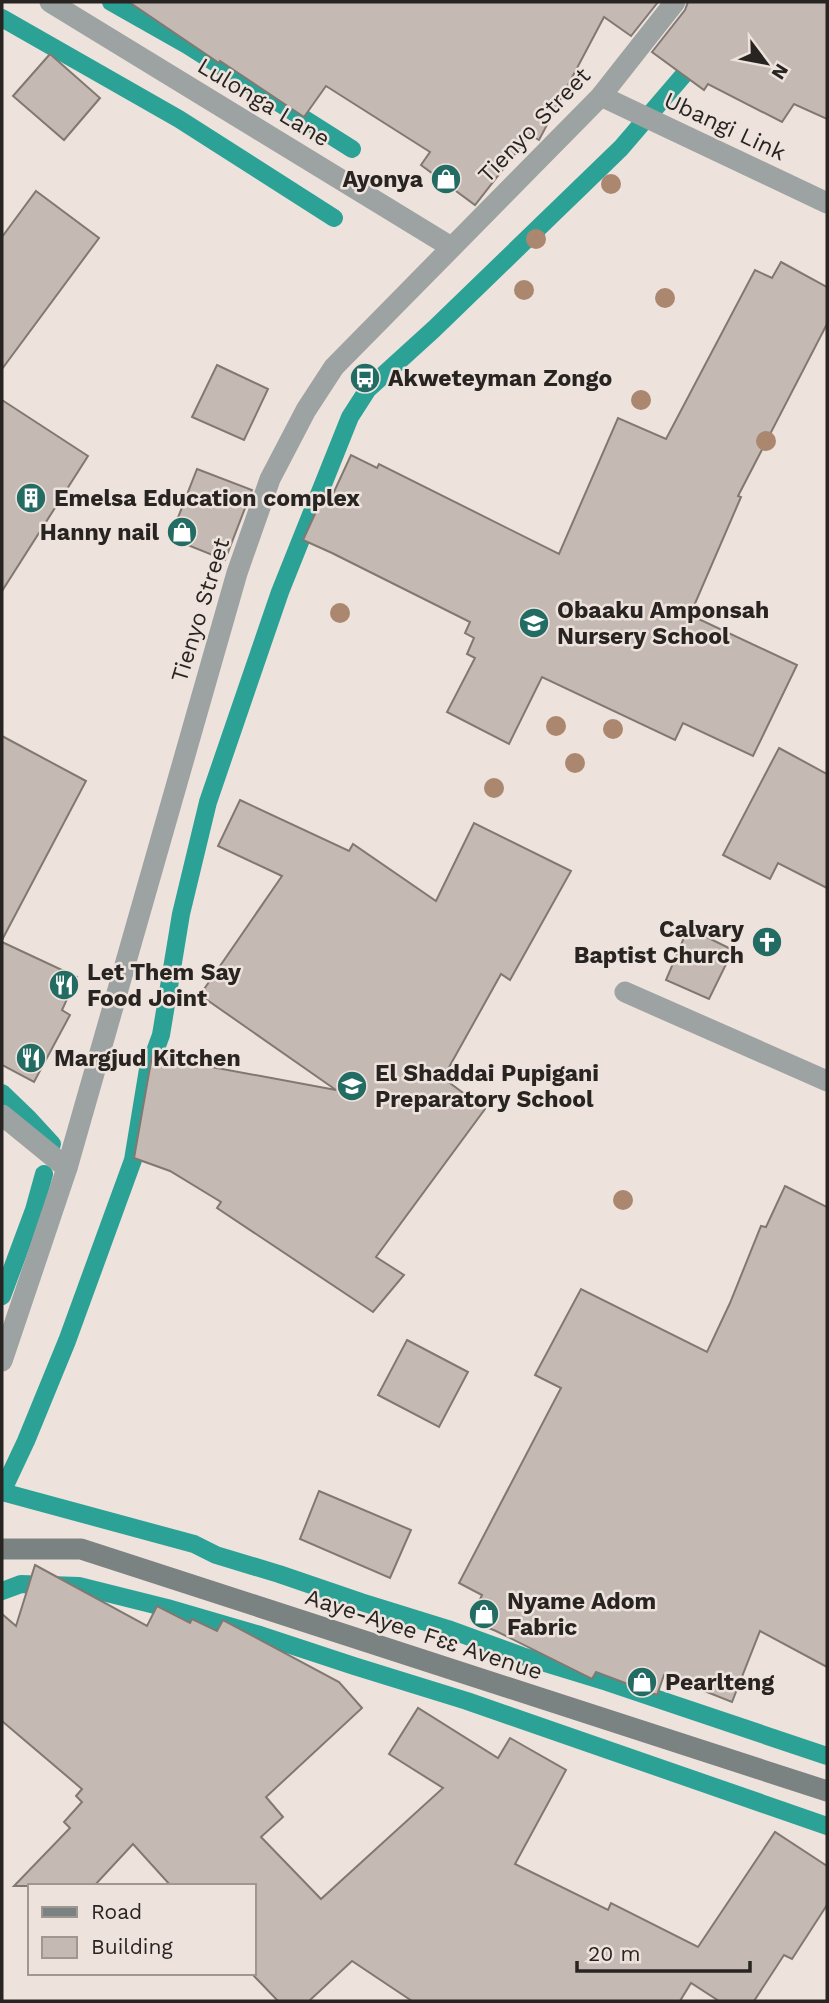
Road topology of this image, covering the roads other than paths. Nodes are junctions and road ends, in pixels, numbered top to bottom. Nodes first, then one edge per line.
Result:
1 (50, 2) edge
2 (675, 2) edge
3 (601, 96) junction
4 (827, 203) edge
5 (452, 247) junction
6 (625, 992) dead end
7 (827, 1081) edge
8 (2, 1115) edge
9 (67, 1168) junction
10 (2, 1360) edge
11 (2, 1549) edge
12 (827, 1791) edge

1 - 5 street, Lulonga Lane
2 - 3 street, Tienyo Street
3 - 4 street, Ubangi Link
3 - 5 street, Tienyo Street
5 - 9 street, Tienyo Street
6 - 7 street
8 - 9 street
9 - 10 street, Tienyo Street
11 - 12 street, Aaye-Ayee Fɛɛ Avenue

